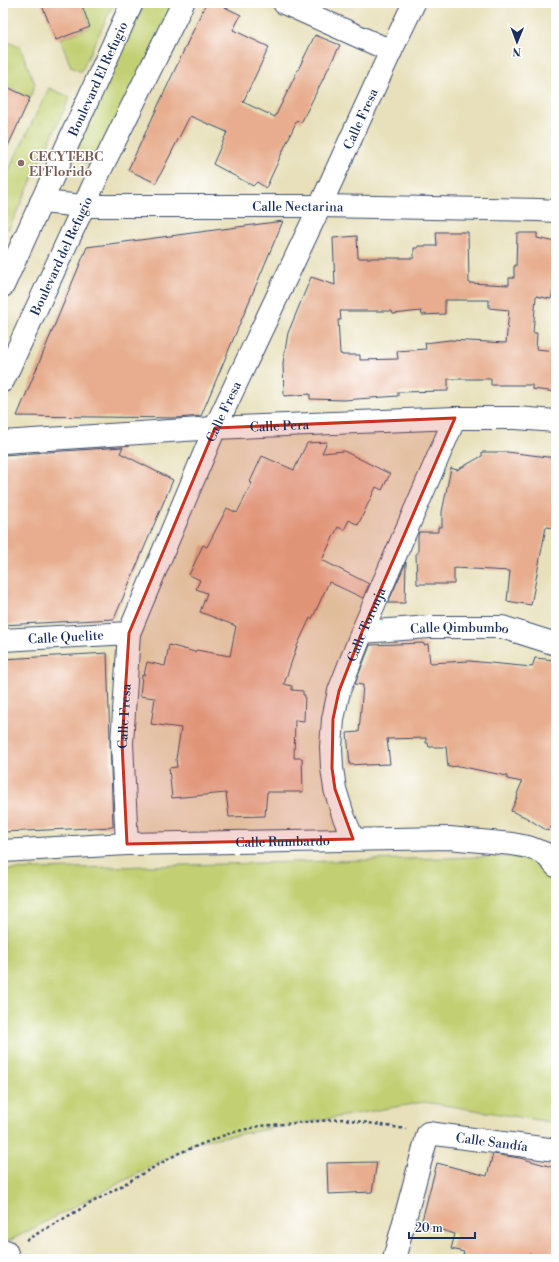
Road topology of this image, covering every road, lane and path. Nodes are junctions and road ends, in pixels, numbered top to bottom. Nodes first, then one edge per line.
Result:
1 (132, 3) edge
2 (183, 3) edge
3 (284, 3) edge
4 (414, 3) edge
5 (391, 51) junction
6 (41, 202) junction
7 (84, 206) junction
8 (320, 206) junction
9 (556, 211) edge
10 (3, 286) edge
11 (3, 381) edge
12 (455, 418) junction
13 (556, 421) edge
14 (216, 428) junction
15 (3, 442) edge
16 (362, 632) junction
17 (129, 633) junction
18 (3, 640) edge
19 (556, 644) edge
20 (353, 839) junction
21 (127, 844) junction
22 (3, 851) edge
23 (556, 866) edge
24 (428, 1133) junction
25 (556, 1150) edge
26 (8, 1255) edge
27 (394, 1259) edge

1 - 6 street, Boulevard El Refugio
2 - 7 street, Boulevard del Refugio
3 - 5 street
4 - 5 street, Calle Fresa
5 - 8 street, Calle Fresa
6 - 7 street, Calle Nectarina
6 - 10 street, Boulevard El Refugio
7 - 8 street, Calle Nectarina
7 - 11 street, Boulevard del Refugio
8 - 9 street, Calle Nectarina
8 - 14 street, Calle Fresa
12 - 13 street, Calle Pera
12 - 14 street, Calle Pera
12 - 16 street, Calle Toronja
14 - 15 street, Calle Pera
14 - 17 street, Calle Fresa
16 - 19 street, Calle Qimbumbo
16 - 20 street, Calle Toronja
17 - 18 street, Calle Quelite
17 - 21 street, Calle Fresa
20 - 21 street, Calle Rumbardo
20 - 23 street, Calle Rumbardo
21 - 22 street, Calle Rumbardo
24 - 25 street, Calle Sandía
24 - 26 path
24 - 27 street

